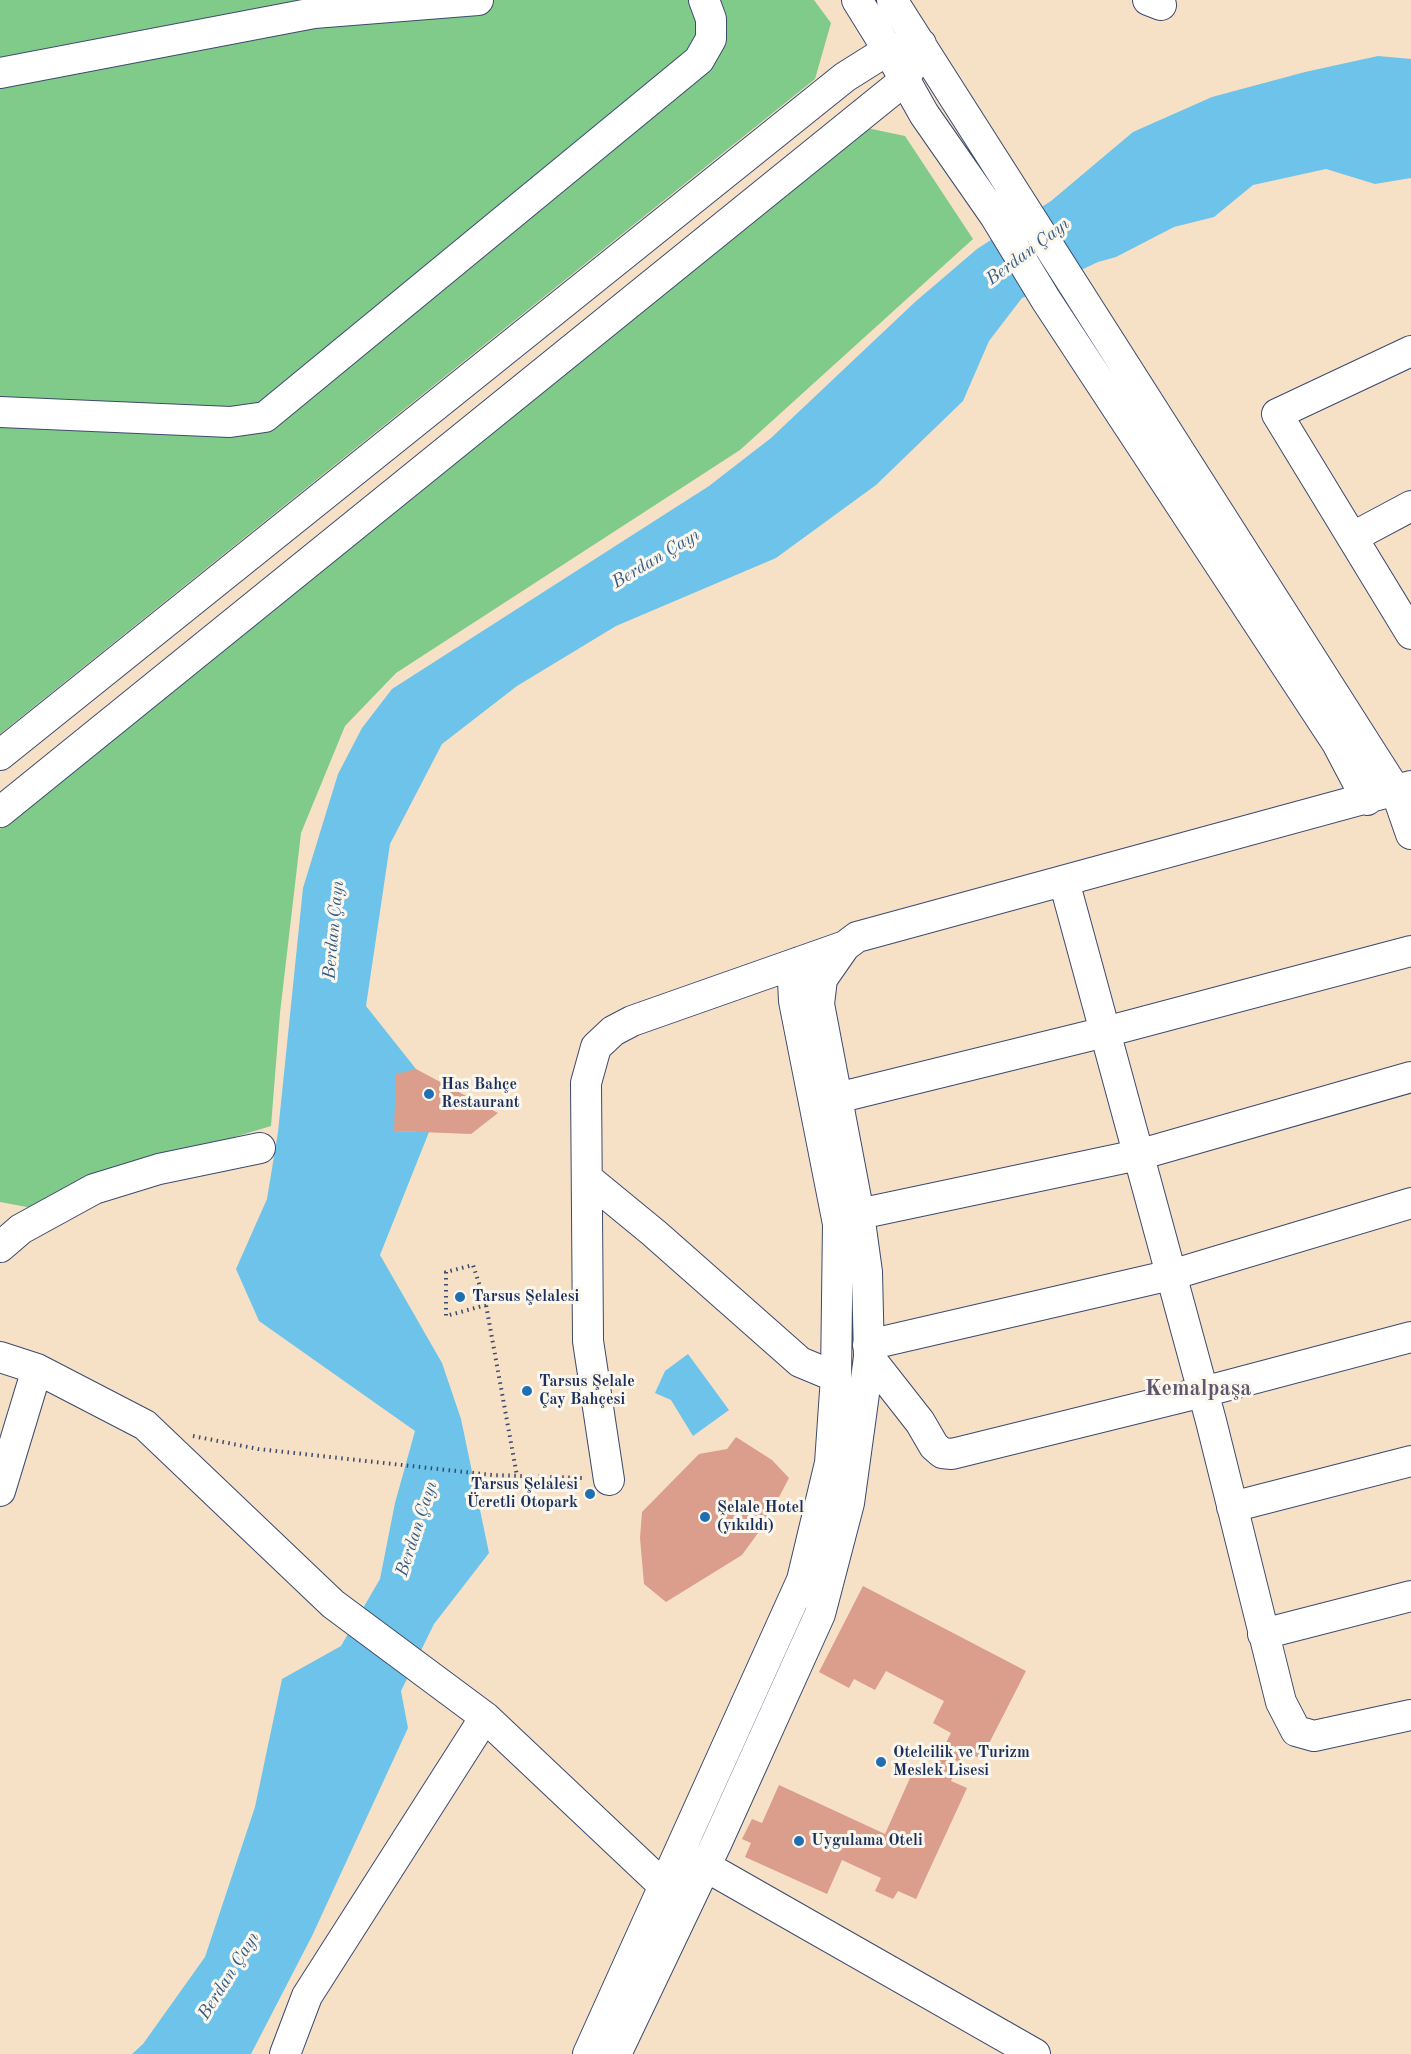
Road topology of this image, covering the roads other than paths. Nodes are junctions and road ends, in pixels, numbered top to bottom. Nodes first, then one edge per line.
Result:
1 (478, 0) edge
2 (704, 0) edge
3 (857, 0) edge
4 (892, 0) edge
5 (921, 44) junction
6 (888, 50) junction
7 (0, 73) edge
8 (905, 80) junction
9 (1411, 351) edge
10 (0, 412) edge
11 (1411, 506) edge
12 (1353, 537) junction
13 (1411, 634) edge
14 (0, 755) edge
15 (1404, 788) edge
16 (1366, 800) junction
17 (0, 812) edge
18 (1411, 834) edge
19 (1065, 881) junction
20 (844, 946) junction
21 (1411, 951) edge
22 (799, 962) junction
23 (1106, 1032) junction
24 (1411, 1077) edge
25 (837, 1098) junction
26 (260, 1148) dead end
27 (1138, 1155) junction
28 (587, 1178) junction
29 (1411, 1203) edge
30 (859, 1214) junction
31 (0, 1247) edge
32 (1171, 1275) junction
33 (1411, 1337) edge
34 (869, 1351) junction
35 (0, 1358) edge
36 (37, 1369) junction
37 (836, 1377) junction
38 (1203, 1392) junction
39 (1411, 1461) edge
40 (609, 1480) road end
41 (0, 1491) edge
42 (1232, 1507) junction
43 (1411, 1596) edge
44 (1263, 1634) junction
45 (1411, 1715) edge
46 (485, 1717) junction
47 (705, 1866) junction
48 (664, 1886) junction
49 (285, 2054) edge
50 (588, 2054) edge
51 (616, 2054) edge
52 (1035, 2054) edge

1 - 7 street
2 - 10 street
3 - 6 street
4 - 5 street
5 - 6 street
5 - 8 street
5 - 15 street
6 - 8 street
6 - 14 street
8 - 16 street
8 - 17 street
9 - 12 street
11 - 12 street
12 - 13 street
15 - 16 street
15 - 18 street
16 - 19 street
19 - 20 street
19 - 23 street
20 - 22 street
20 - 25 street
21 - 23 street
22 - 28 street
22 - 37 street
23 - 25 street
23 - 27 street
24 - 27 street
25 - 30 street
26 - 31 street
27 - 30 street
27 - 32 street
28 - 37 street
28 - 40 street
29 - 32 street
30 - 34 street
32 - 34 street
32 - 38 street
33 - 38 street
34 - 38 street
34 - 47 street
35 - 36 street
36 - 41 street
36 - 46 street
37 - 48 street
38 - 42 street
39 - 42 street
42 - 44 street
43 - 44 street
44 - 45 street
46 - 48 street
46 - 49 street
47 - 51 street
47 - 52 street
48 - 50 street

